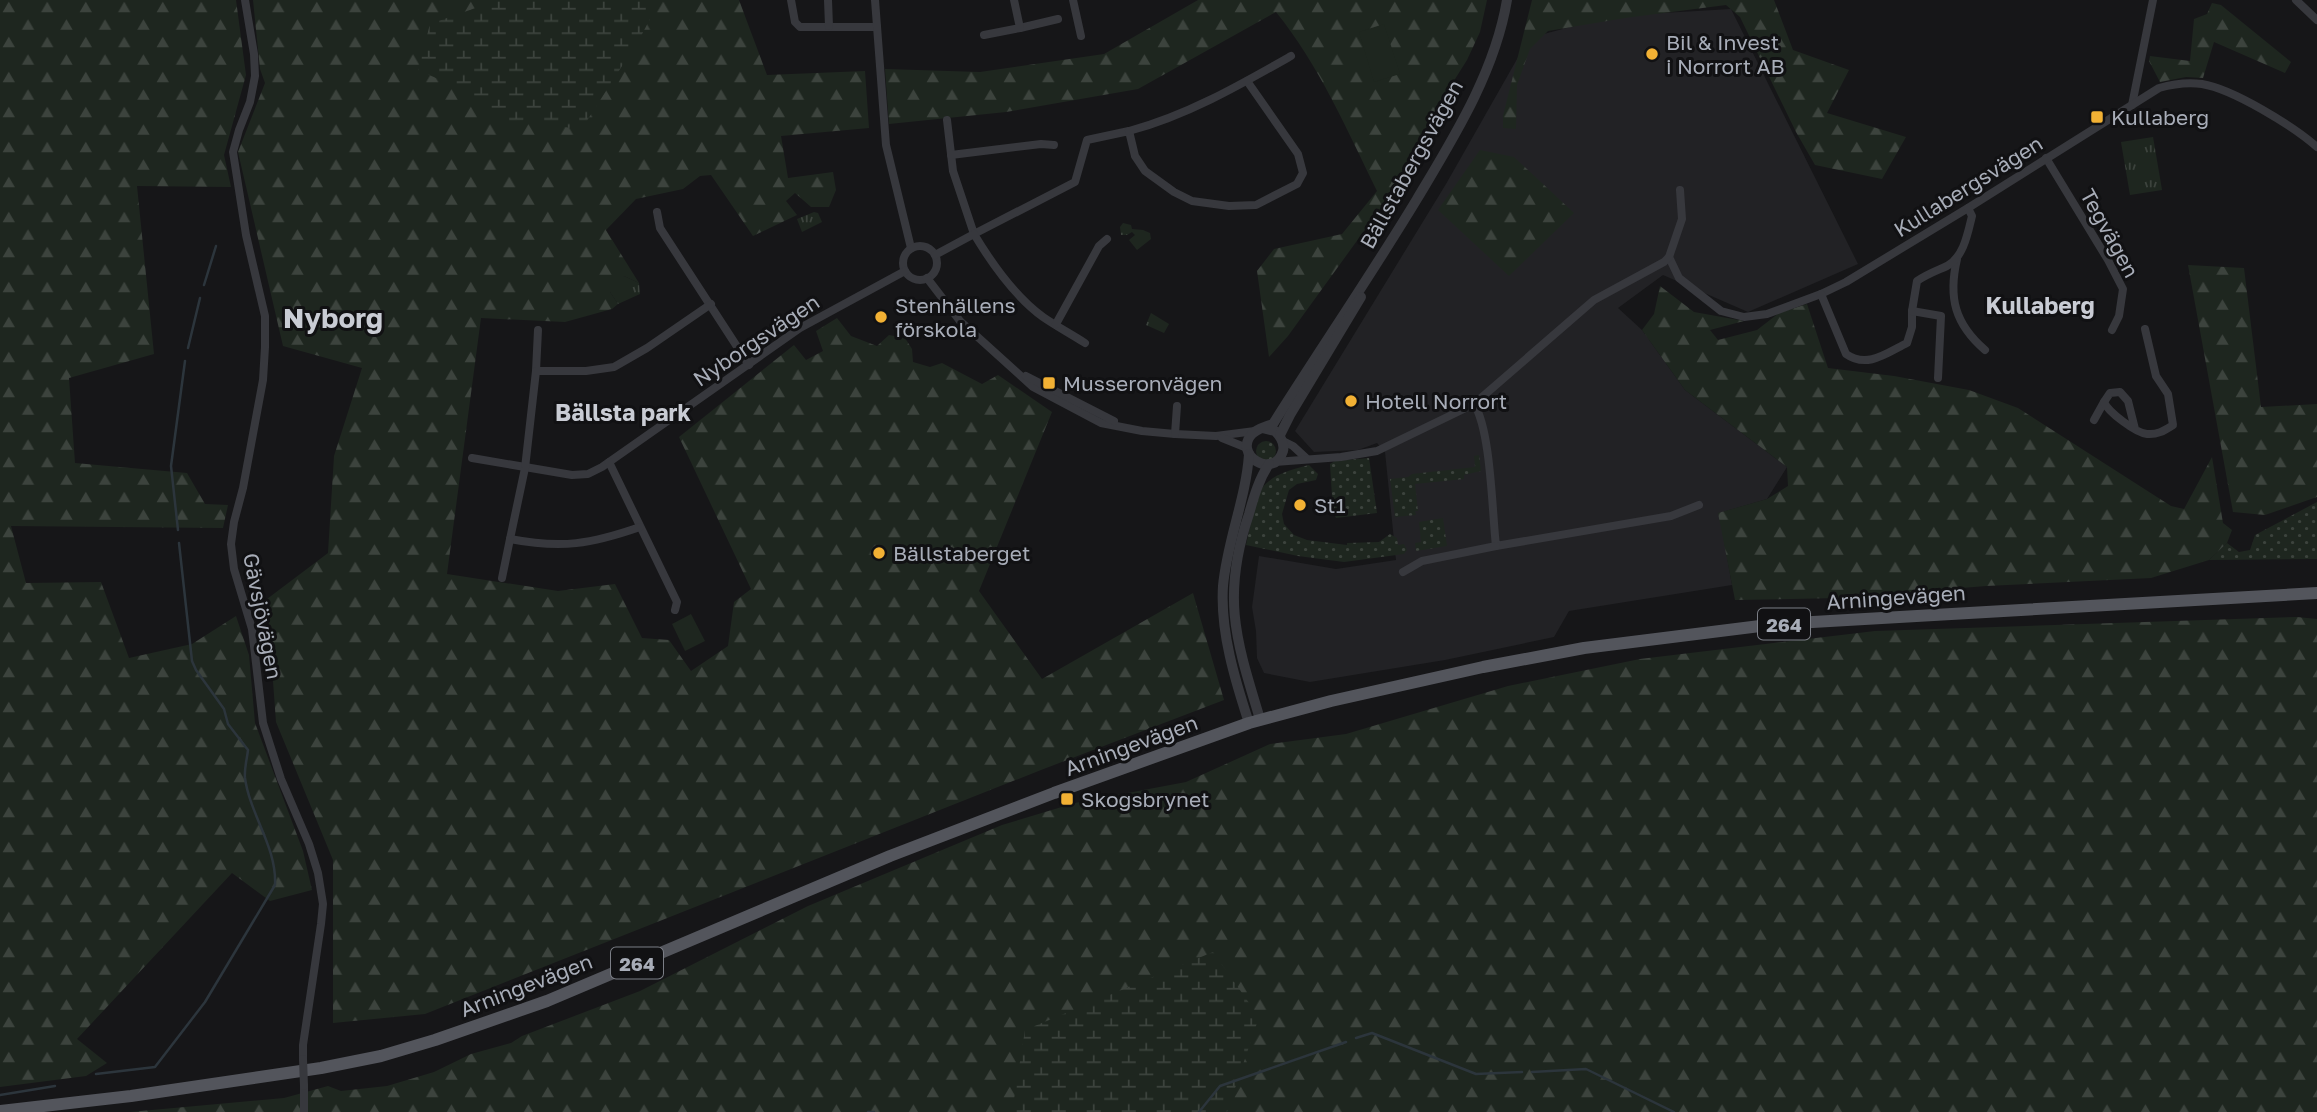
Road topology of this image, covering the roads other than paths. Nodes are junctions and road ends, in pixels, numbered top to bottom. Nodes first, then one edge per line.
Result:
1 (245, 0) edge
2 (791, 0) edge
3 (828, 0) edge
4 (876, 0) edge
5 (1014, 0) edge
6 (1073, 0) edge
7 (1507, 0) edge
8 (2296, 0) edge
9 (2149, 1) edge
10 (1058, 19) dead end
11 (2317, 20) edge
12 (829, 26) junction
13 (877, 27) junction
14 (1020, 27) junction
15 (984, 35) dead end
16 (1081, 36) dead end
17 (1291, 56) dead end
18 (1247, 81) junction
19 (2132, 105) junction
20 (947, 120) dead end
21 (1129, 131) junction
22 (1054, 145) dead end
23 (2317, 147) edge
24 (951, 155) junction
25 (2046, 158) junction
26 (1680, 190) dead end
27 (1968, 208) junction
28 (657, 212) dead end
29 (974, 233) junction
30 (1107, 239) dead end
31 (911, 248) junction
32 (1958, 253) junction
33 (935, 255) junction
34 (1668, 257) junction
35 (1375, 268) junction
36 (905, 271) junction
37 (927, 278) junction
38 (1821, 294) junction
39 (711, 304) junction
40 (1912, 311) junction
41 (1056, 324) junction
42 (2145, 329) dead end
43 (538, 330) dead end
44 (2112, 330) dead end
45 (1084, 343) dead end
46 (1985, 351) dead end
47 (749, 365) junction
48 (536, 371) junction
49 (1938, 377) dead end
50 (2104, 402) junction
51 (1474, 404) junction
52 (1177, 406) dead end
53 (2094, 420) dead end
54 (2135, 429) junction
55 (1258, 430) junction
56 (1175, 434) junction
57 (1216, 436) junction
58 (1281, 438) junction
59 (1248, 451) junction
60 (472, 458) dead end
61 (1306, 458) junction
62 (609, 462) junction
63 (1272, 463) junction
64 (525, 468) junction
65 (1699, 505) dead end
66 (1240, 526) junction
67 (640, 527) junction
68 (510, 539) junction
69 (1496, 546) junction
70 (1403, 572) dead end
71 (502, 578) dead end
72 (2317, 593) edge
73 (675, 610) dead end
74 (1254, 721) junction
75 (0, 1111) edge
76 (304, 1112) edge

1 - 76 street, Gävsjövägen, bridge
2 - 12 street
3 - 12 street
4 - 13 street
5 - 14 street
6 - 16 street
7 - 35 street, Bällstabergsvägen
8 - 11 street
9 - 19 street
10 - 14 street
12 - 13 street
13 - 31 street
14 - 15 street
17 - 18 street
18 - 21 street
18 - 21 street
19 - 23 street, Kullabergsvägen
19 - 25 street, Kullabergsvägen
20 - 24 street
21 - 29 street
22 - 24 street
24 - 29 street
25 - 27 street, Kullabergsvägen
25 - 44 street, Tegvägen
26 - 34 street
27 - 32 street
27 - 38 street, Kullabergsvägen
28 - 39 street
29 - 33 street
29 - 41 street
30 - 41 street
31 - 33 street
31 - 36 street
32 - 40 street
32 - 46 street
33 - 37 street
34 - 38 street, Kullabergsvägen
34 - 51 street
35 - 55 street, Bällstabergsvägen
35 - 58 street, Bällstabergsvägen
36 - 37 street
36 - 47 street, Nyborgsvägen
37 - 56 street
38 - 40 street
39 - 47 street
39 - 48 street
40 - 49 street
41 - 45 street
42 - 54 street
43 - 48 street
47 - 62 street, Nyborgsvägen
48 - 64 street
50 - 53 street
50 - 54 street
50 - 54 street
51 - 61 street
51 - 69 street
52 - 56 street
55 - 57 street
55 - 58 street
55 - 59 street
56 - 57 street
57 - 59 street
58 - 61 street
58 - 63 street
59 - 63 street
59 - 66 street
60 - 64 street, Nyborgsvägen
61 - 63 street
62 - 64 street, Nyborgsvägen
62 - 67 street
63 - 66 street
64 - 68 street
65 - 69 street
66 - 74 street
67 - 68 street
67 - 73 street
68 - 71 street
69 - 70 street
72 - 74 main road, Arningevägen / 264
74 - 75 main road, Arningevägen / 264

